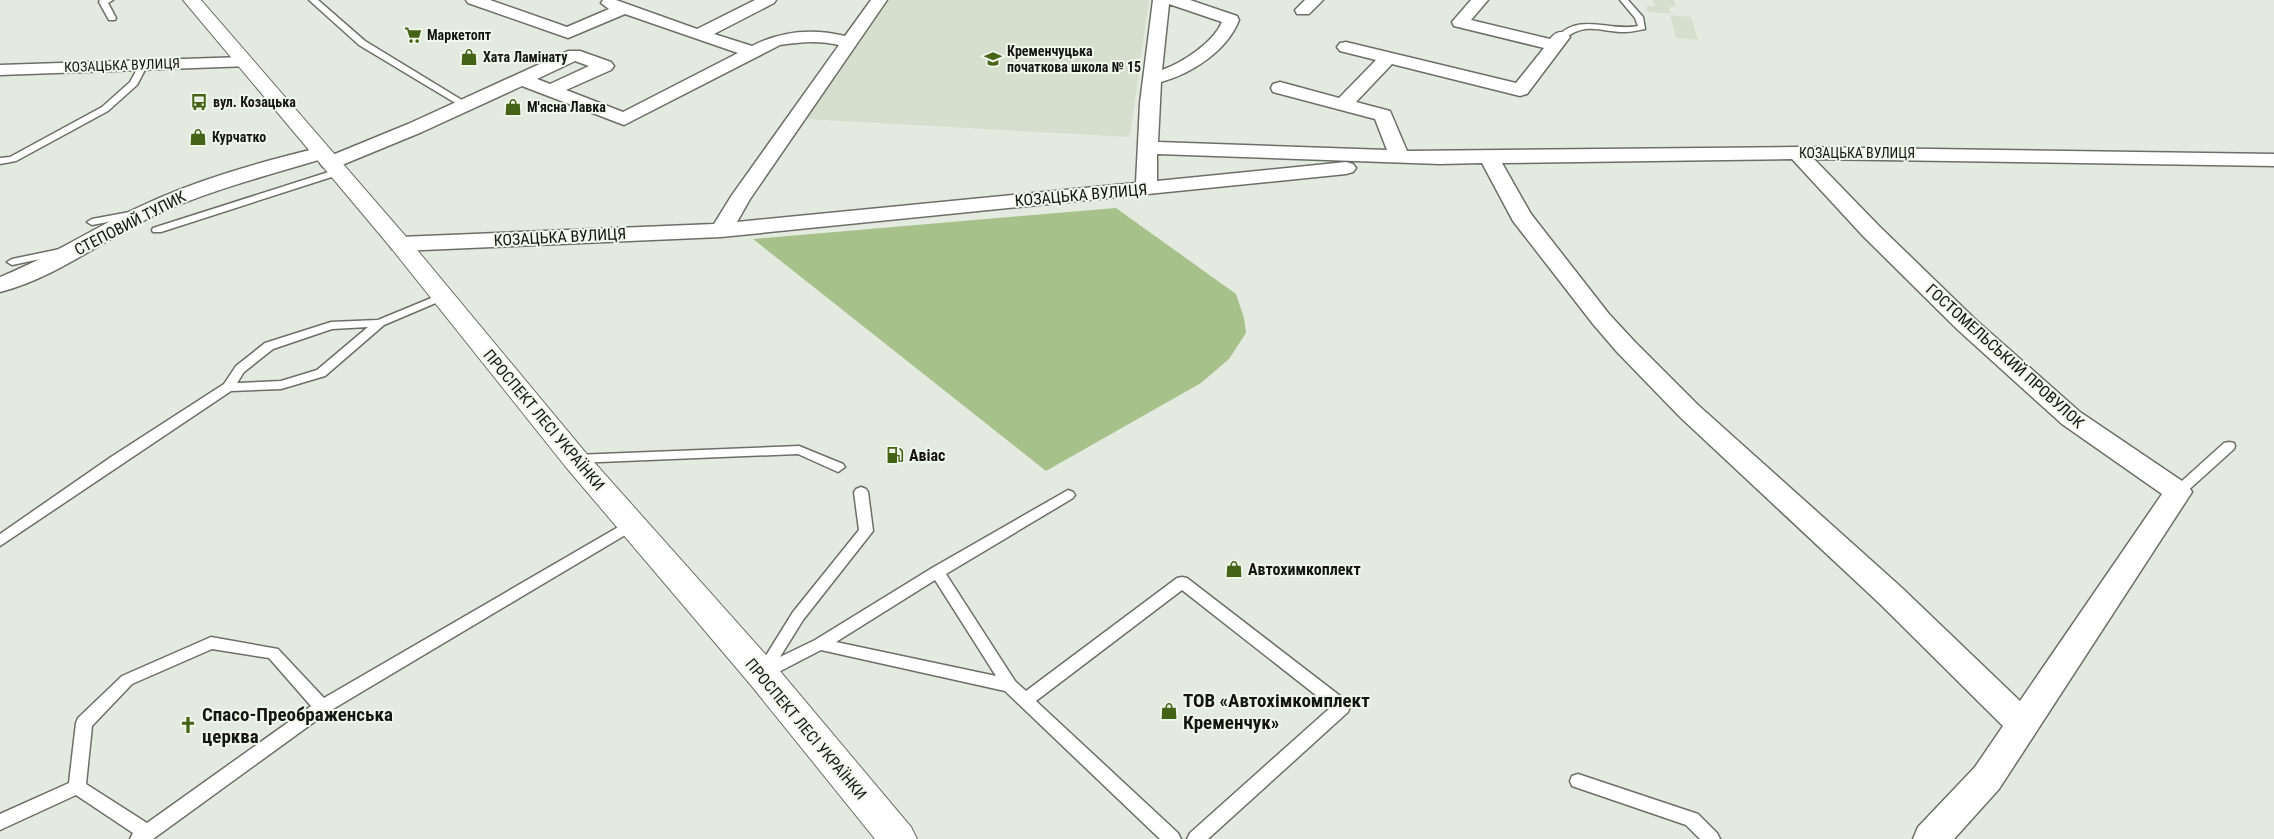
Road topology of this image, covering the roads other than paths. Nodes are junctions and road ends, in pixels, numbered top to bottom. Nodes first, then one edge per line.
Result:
1 (109, 0) edge
2 (192, 0) edge
3 (314, 0) edge
4 (474, 0) edge
5 (601, 0) edge
6 (768, 0) edge
7 (879, 0) edge
8 (1161, 0) edge
9 (1174, 0) edge
10 (1480, 0) edge
11 (1624, 0) edge
12 (625, 8) junction
13 (112, 18) dead end
14 (699, 35) junction
15 (1558, 41) junction
16 (848, 42) junction
17 (1346, 47) dead end
18 (752, 52) junction
19 (1388, 58) junction
20 (244, 62) junction
21 (144, 64) junction
22 (0, 70) edge
23 (521, 79) junction
24 (1152, 80) junction
25 (1280, 88) dead end
26 (551, 90) junction
27 (465, 104) junction
28 (1344, 104) junction
29 (1147, 148) junction
30 (1797, 152) junction
31 (1399, 156) junction
32 (1489, 157) junction
33 (1440, 158) junction
34 (2274, 160) edge
35 (0, 161) edge
36 (330, 163) junction
37 (1146, 189) junction
38 (145, 212) junction
39 (92, 222) dead end
40 (157, 230) dead end
41 (721, 230) junction
42 (400, 244) junction
43 (80, 248) junction
44 (12, 262) dead end
45 (0, 285) edge
46 (441, 297) junction
47 (380, 323) junction
48 (228, 387) junction
49 (2229, 446) dead end
50 (575, 459) junction
51 (838, 467) dead end
52 (861, 492) dead end
53 (2178, 492) junction
54 (1068, 495) dead end
55 (632, 524) junction
56 (0, 541) edge
57 (937, 572) junction
58 (820, 644) junction
59 (762, 674) junction
60 (1010, 686) junction
61 (1025, 700) junction
62 (322, 707) junction
63 (2023, 725) junction
64 (1578, 781) dead end
65 (77, 787) junction
66 (0, 822) edge
67 (143, 836) edge
68 (898, 839) edge
69 (1172, 839) edge
70 (1196, 839) edge
71 (1711, 839) edge
72 (1931, 839) edge

1 - 13 lane
2 - 20 street, ПРОСПЕКТ ЛЕСІ УКРАЇНКИ
3 - 27 lane
4 - 12 street
5 - 12 street
6 - 14 street
7 - 16 street
8 - 24 street
9 - 24 street
10 - 15 street
11 - 15 lane
12 - 14 street
14 - 18 street
15 - 19 street
16 - 18 street
16 - 41 street
17 - 19 street
18 - 26 street
19 - 28 street
20 - 21 street, КОЗАЦЬКА ВУЛИЦЯ
20 - 36 street, ПРОСПЕКТ ЛЕСІ УКРАЇНКИ
21 - 22 street, КОЗАЦЬКА ВУЛИЦЯ
21 - 35 lane
23 - 26 street
23 - 26 street, СТЕПОВИЙ ТУПИК
23 - 27 street, СТЕПОВИЙ ТУПИК
24 - 29 street
25 - 28 street
27 - 36 street, СТЕПОВИЙ ТУПИК
28 - 31 street
29 - 31 street, КОЗАЦЬКА ВУЛИЦЯ
29 - 37 street
30 - 32 street, КОЗАЦЬКА ВУЛИЦЯ
30 - 34 street, КОЗАЦЬКА ВУЛИЦЯ
30 - 53 street, ГОСТОМЕЛЬСЬКИЙ ПРОВУЛОК
31 - 33 street, КОЗАЦЬКА ВУЛИЦЯ
32 - 33 street, КОЗАЦЬКА ВУЛИЦЯ
32 - 63 street
33 - 37 street, КОЗАЦЬКА ВУЛИЦЯ
36 - 38 street, СТЕПОВИЙ ТУПИК
36 - 40 lane
36 - 42 street, ПРОСПЕКТ ЛЕСІ УКРАЇНКИ
37 - 41 street, КОЗАЦЬКА ВУЛИЦЯ
38 - 39 lane
38 - 43 street, СТЕПОВИЙ ТУПИК
41 - 42 street, КОЗАЦЬКА ВУЛИЦЯ
42 - 46 street, ПРОСПЕКТ ЛЕСІ УКРАЇНКИ
43 - 44 lane
43 - 45 street, СТЕПОВИЙ ТУПИК
46 - 47 lane
46 - 50 street, ПРОСПЕКТ ЛЕСІ УКРАЇНКИ
47 - 48 lane
47 - 48 lane
48 - 56 lane
49 - 53 lane
50 - 51 lane
50 - 55 street, ПРОСПЕКТ ЛЕСІ УКРАЇНКИ
52 - 59 lane
53 - 63 street
54 - 57 lane
55 - 59 street, ПРОСПЕКТ ЛЕСІ УКРАЇНКИ
55 - 62 lane
57 - 58 lane
57 - 60 lane
58 - 59 lane
58 - 60 lane
59 - 68 street, ПРОСПЕКТ ЛЕСІ УКРАЇНКИ
60 - 61 lane
61 - 69 lane
61 - 70 lane
62 - 65 lane
62 - 67 lane
63 - 72 street
64 - 71 lane
65 - 66 lane
65 - 67 lane

